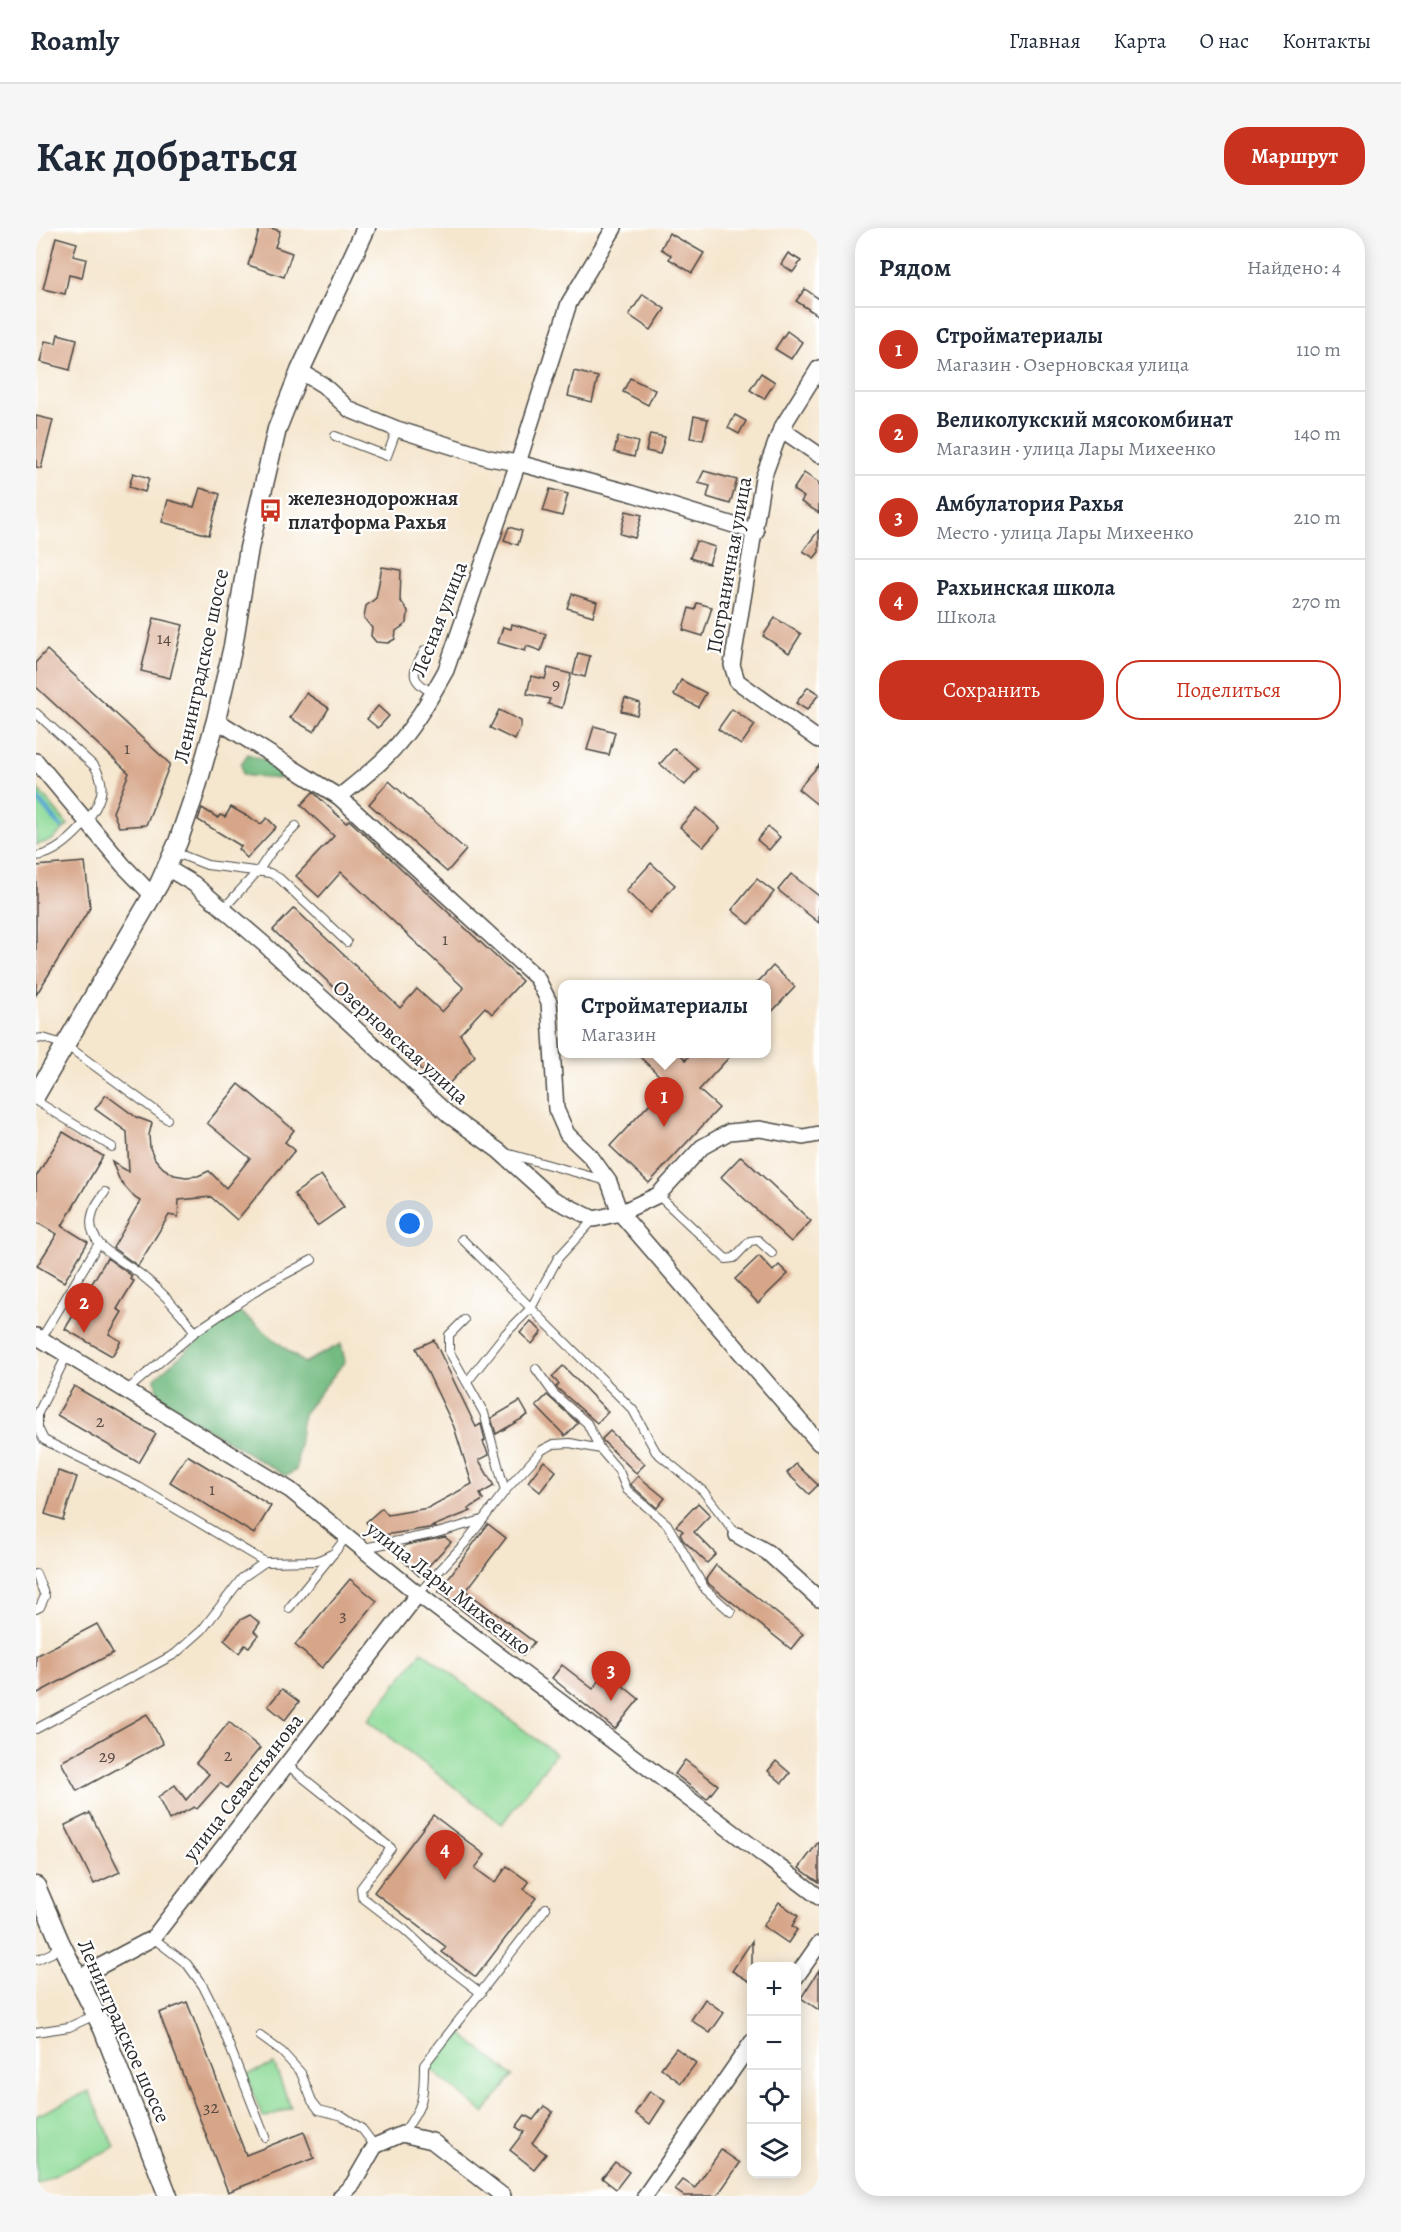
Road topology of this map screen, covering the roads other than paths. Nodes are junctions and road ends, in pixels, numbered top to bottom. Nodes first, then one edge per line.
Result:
1 (366, 228) edge
2 (614, 228) edge
3 (819, 368) edge
4 (300, 371) junction
5 (397, 429) junction
6 (781, 429) junction
7 (335, 436) dead end
8 (819, 455) edge
9 (518, 463) junction
10 (756, 532) junction
11 (425, 650) dead end
12 (433, 693) junction
13 (36, 713) edge
14 (216, 720) junction
15 (819, 740) edge
16 (36, 761) edge
17 (339, 797) junction
18 (86, 820) junction
19 (296, 826) dead end
20 (36, 856) edge
21 (170, 860) junction
22 (259, 870) junction
23 (152, 895) junction
24 (223, 909) junction
25 (347, 942) dead end
26 (36, 1039) edge
27 (66, 1045) junction
28 (36, 1095) edge
29 (36, 1101) edge
30 (167, 1119) dead end
31 (819, 1134) edge
32 (112, 1147) dead end
33 (499, 1151) junction
34 (609, 1182) junction
35 (105, 1192) dead end
36 (658, 1195) junction
37 (620, 1213) junction
38 (594, 1219) junction
39 (462, 1239) dead end
40 (99, 1243) junction
41 (772, 1253) dead end
42 (312, 1260) dead end
43 (531, 1308) junction
44 (464, 1320) dead end
45 (195, 1332) junction
46 (39, 1338) edge
47 (67, 1355) junction
48 (536, 1368) dead end
49 (467, 1382) junction
50 (126, 1391) junction
51 (37, 1429) edge
52 (819, 1443) edge
53 (600, 1449) junction
54 (505, 1491) junction
55 (482, 1520) junction
56 (348, 1535) junction
57 (737, 1535) joint
58 (364, 1548) junction
59 (334, 1553) junction
60 (265, 1562) junction
61 (36, 1574) edge
62 (418, 1594) junction
63 (819, 1599) edge
64 (289, 1608) dead end
65 (36, 1609) edge
66 (731, 1612) dead end
67 (36, 1729) edge
68 (286, 1764) junction
69 (37, 1891) edge
70 (819, 1897) edge
71 (546, 1908) dead end
72 (153, 1938) junction
73 (60, 1942) junction
74 (819, 1944) edge
75 (36, 1960) edge
76 (801, 1970) edge
77 (78, 1978) junction
78 (481, 1993) junction
79 (96, 2014) junction
80 (36, 2032) edge
81 (260, 2036) dead end
82 (747, 2049) edge
83 (402, 2134) junction
84 (265, 2137) dead end
85 (375, 2146) junction
86 (168, 2196) edge
87 (341, 2196) edge
88 (503, 2196) edge
89 (645, 2196) edge

1 - 4 street, Ленинградское шоссе
2 - 9 street, Лесная улица
3 - 6 street, Пограничная улица
4 - 5 street
4 - 14 street, Ленинградское шоссе
5 - 7 lane
5 - 9 street
6 - 8 street
6 - 10 street, Пограничная улица
9 - 10 street
9 - 12 street, Лесная улица
10 - 15 street, Пограничная улица
11 - 12 lane
12 - 17 street, Лесная улица
13 - 18 lane
14 - 17 street
14 - 21 street, Ленинградское шоссе
16 - 18 street
17 - 34 street
18 - 20 lane
18 - 23 street
19 - 22 lane
21 - 22 lane
21 - 23 street, Ленинградское шоссе
21 - 24 street, Озерновская улица
22 - 24 lane
22 - 25 lane
23 - 27 street, Ленинградское шоссе
24 - 33 street, Озерновская улица
26 - 27 lane
27 - 28 street, Ленинградское шоссе
27 - 30 lane
29 - 32 lane
31 - 36 street
33 - 34 lane
33 - 38 street, Озерновская улица
34 - 37 street
35 - 40 lane
36 - 37 street
36 - 41 lane
37 - 38 street
37 - 52 street
38 - 43 lane
39 - 43 lane
40 - 45 lane
40 - 46 lane
42 - 45 lane
43 - 49 lane
43 - 57 lane
44 - 49 lane
45 - 50 lane
46 - 47 street, улица Лары Михеенко
47 - 50 street, улица Лары Михеенко
47 - 51 lane
48 - 53 lane
49 - 54 lane
50 - 56 street, улица Лары Михеенко
51 - 60 lane
53 - 54 lane
53 - 66 lane
54 - 55 lane
55 - 58 lane
55 - 62 lane
56 - 58 street, улица Лары Михеенко
56 - 59 lane
57 - 63 street
58 - 62 street, улица Лары Михеенко
59 - 60 lane
59 - 64 lane
60 - 67 lane
61 - 65 lane
62 - 68 street, улица Севастьянова
62 - 70 street, улица Лары Михеенко
68 - 72 street, улица Севастьянова
68 - 78 lane
69 - 73 street, Ленинградское шоссе
71 - 78 lane
72 - 77 street, улица Севастьянова
72 - 84 lane
73 - 75 lane
73 - 77 street, Ленинградское шоссе
74 - 76 street
77 - 79 street, Ленинградское шоссе
78 - 83 lane
79 - 80 lane
79 - 86 street, Ленинградское шоссе
81 - 85 lane
82 - 89 street
83 - 85 street
83 - 88 street
85 - 87 street

